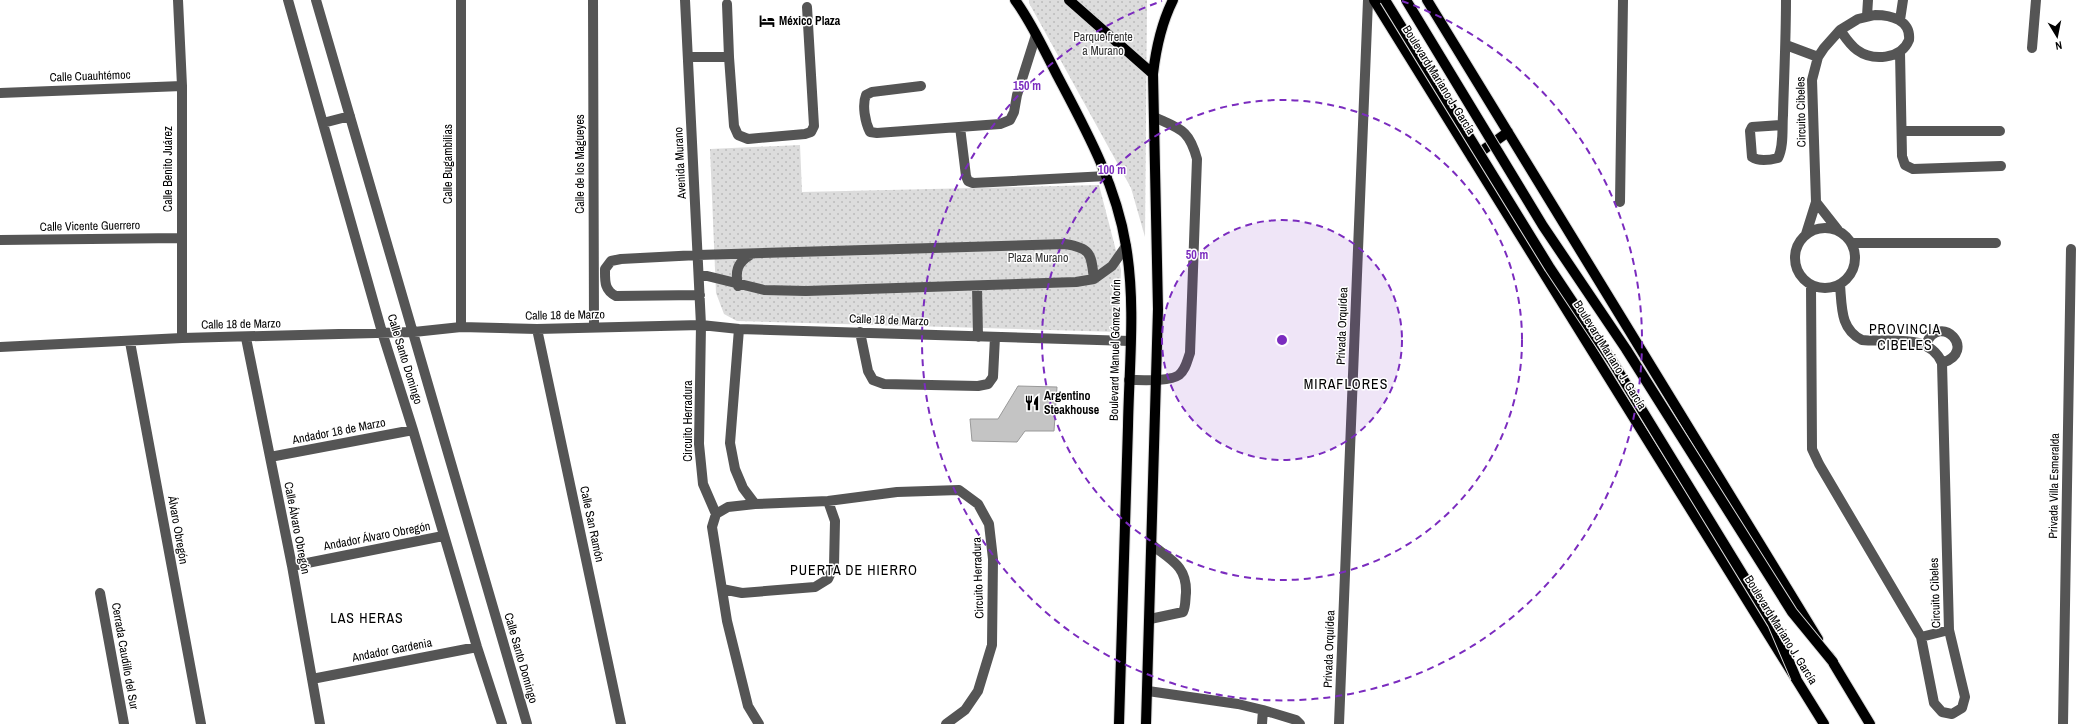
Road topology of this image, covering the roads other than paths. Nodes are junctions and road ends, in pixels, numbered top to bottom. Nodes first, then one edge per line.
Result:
1 (178, 0) edge
2 (288, 0) edge
3 (316, 0) edge
4 (461, 0) edge
5 (593, 0) edge
6 (685, 0) edge
7 (1069, 0) edge
8 (1173, 0) edge
9 (1368, 0) edge
10 (1374, 0) edge
11 (1384, 0) edge
12 (1406, 0) edge
13 (1427, 0) edge
14 (1623, 0) edge
15 (1786, 0) edge
16 (1868, 0) edge
17 (1903, 0) edge
18 (2036, 0) edge
19 (1016, 1) edge
20 (727, 4) dead end
21 (808, 7) dead end
22 (1867, 16) junction
23 (1900, 20) junction
24 (1840, 30) junction
25 (1036, 35) junction
26 (1786, 45) junction
27 (2032, 48) dead end
28 (1900, 52) junction
29 (688, 57) junction
30 (729, 57) junction
31 (1818, 57) junction
32 (1153, 74) junction
33 (182, 86) junction
34 (920, 86) dead end
35 (0, 93) edge
36 (350, 116) junction
37 (1154, 117) junction
38 (323, 123) junction
39 (1782, 125) dead end
40 (960, 127) junction
41 (1902, 131) junction
42 (1508, 132) junction
43 (2000, 132) dead end
44 (1471, 158) junction
45 (2001, 166) dead end
46 (1107, 176) junction
47 (1620, 202) dead end
48 (1816, 202) junction
49 (1838, 230) junction
50 (1806, 234) junction
51 (181, 238) junction
52 (0, 240) edge
53 (1852, 243) junction
54 (1996, 243) dead end
55 (1126, 246) junction
56 (2071, 249) dead end
57 (698, 255) junction
58 (750, 255) junction
59 (699, 274) junction
60 (1094, 279) junction
61 (1811, 285) junction
62 (1840, 285) junction
63 (738, 286) junction
64 (977, 286) junction
65 (700, 295) junction
66 (702, 325) junction
67 (461, 327) junction
68 (537, 328) junction
69 (594, 328) junction
70 (740, 329) junction
71 (382, 332) junction
72 (414, 332) junction
73 (860, 332) junction
74 (978, 337) junction
75 (995, 337) junction
76 (182, 338) junction
77 (246, 338) junction
78 (130, 342) junction
79 (1130, 342) junction
80 (1926, 344) junction
81 (0, 347) edge
82 (1942, 363) junction
83 (1129, 380) junction
84 (1156, 380) junction
85 (413, 430) junction
86 (270, 457) junction
87 (828, 501) junction
88 (755, 504) junction
89 (716, 514) junction
90 (443, 536) junction
91 (1152, 545) junction
92 (292, 566) junction
93 (722, 589) junction
94 (100, 593) dead end
95 (1150, 619) junction
96 (1949, 630) junction
97 (1921, 637) junction
98 (477, 647) junction
99 (1833, 662) junction
100 (1796, 678) junction
101 (312, 679) junction
102 (1148, 691) junction
103 (1263, 710) junction
104 (124, 724) edge
105 (201, 724) edge
106 (320, 724) edge
107 (502, 724) edge
108 (527, 724) edge
109 (621, 724) edge
110 (759, 724) edge
111 (946, 724) edge
112 (1119, 724) edge
113 (1146, 724) edge
114 (1262, 724) edge
115 (1300, 724) edge
116 (1339, 724) edge
117 (1824, 724) edge
118 (1870, 724) edge
119 (2063, 724) edge

1 - 33 street, Calle Benito Juárez
2 - 38 street, Calle Santo Domingo
3 - 36 street, Calle Santo Domingo
4 - 67 street, Calle Bugambilias
5 - 69 street, Calle de los Magueyes
6 - 29 street, Avenida Murano
7 - 32 main road
8 - 32 main road
9 - 116 street, Privada Orquídea
10 - 44 main road, Boulevard Mariano J. García
11 - 100 main road, bridge
12 - 99 main road, bridge
13 - 42 main road
14 - 47 street
15 - 26 street
16 - 22 street
17 - 23 street
18 - 27 street
19 - 25 main road, Boulevard Manuel Gómez Morín
20 - 30 street
21 - 30 street
22 - 23 street
22 - 24 street
23 - 28 street
24 - 28 street
24 - 31 street, Circuito Cibeles
25 - 40 street
25 - 46 main road, Boulevard Manuel Gómez Morín
26 - 31 street
26 - 39 street
28 - 41 street
29 - 30 street
29 - 57 street, Avenida Murano
31 - 48 street, Circuito Cibeles
32 - 37 main road
33 - 35 street, Calle Cuauhtémoc
33 - 51 street, Calle Benito Juárez
34 - 40 street
36 - 38 street
36 - 72 street, Calle Santo Domingo
37 - 84 main road
37 - 84 street
38 - 71 street, Calle Santo Domingo
40 - 46 street
41 - 43 street
41 - 45 street
42 - 44 main road
42 - 99 main road
44 - 100 main road, Boulevard Mariano J. García
46 - 55 main road, Boulevard Manuel Gómez Morín
48 - 49 street
48 - 50 street, Circuito Cibeles
49 - 50 street
49 - 53 street
50 - 61 street
51 - 52 street, Calle Vicente Guerrero
51 - 76 street, Calle Benito Juárez
53 - 54 street
53 - 62 street
55 - 60 street
55 - 79 main road, Boulevard Manuel Gómez Morín
56 - 119 street, Privada Villa Esmeralda
57 - 58 street
57 - 59 street, Avenida Murano
57 - 65 street
58 - 60 street
58 - 63 street
59 - 63 street
59 - 65 street, Avenida Murano
60 - 64 street
61 - 62 street
61 - 97 street, Circuito Cibeles
62 - 80 street
63 - 64 street
64 - 74 street
65 - 66 street, Avenida Murano
66 - 69 street, Calle 18 de Marzo
66 - 70 street, Calle 18 de Marzo
66 - 89 street, Circuito Herradura
67 - 68 street, Calle 18 de Marzo
67 - 72 street, Calle 18 de Marzo
68 - 69 street, Calle 18 de Marzo
68 - 109 street, Calle San Ramón
70 - 73 street, Calle 18 de Marzo
70 - 88 street
71 - 72 street, Calle 18 de Marzo
71 - 77 street, Calle 18 de Marzo
71 - 85 street, Calle Santo Domingo
72 - 108 street, Calle Santo Domingo
73 - 74 street, Calle 18 de Marzo
73 - 75 street
74 - 75 street, Calle 18 de Marzo
75 - 79 street, Calle 18 de Marzo
76 - 77 street, Calle 18 de Marzo
76 - 78 street, Calle 18 de Marzo
77 - 86 street, Calle Álvaro Obregón
78 - 81 street, Calle 18 de Marzo
78 - 105 street, Álvaro Obregón
79 - 83 main road, Boulevard Manuel Gómez Morín
80 - 82 street
80 - 82 street
82 - 96 street, Circuito Cibeles
83 - 84 street
83 - 112 main road, Boulevard Manuel Gómez Morín
84 - 91 main road
85 - 86 street, Andador 18 de Marzo
85 - 90 street, Calle Santo Domingo
86 - 92 street, Calle Álvaro Obregón
87 - 88 street, Circuito Herradura
87 - 93 street
87 - 111 street, Circuito Herradura
88 - 89 street, Circuito Herradura
89 - 93 street
90 - 92 street, Andador Álvaro Obregón
90 - 98 street, Calle Santo Domingo
91 - 95 main road
91 - 95 street
92 - 101 street, Calle Álvaro Obregón
93 - 110 street
94 - 104 street, Cerrada Caudillo del Sur
95 - 102 main road
96 - 97 street
96 - 97 street, Circuito Cibeles
98 - 101 street, Andador Gardenia
98 - 107 street, Calle Santo Domingo
99 - 118 main road
100 - 117 main road, Boulevard Mariano J. García
101 - 106 street, Calle Álvaro Obregón
102 - 103 street
102 - 113 main road
103 - 114 street
103 - 115 street

